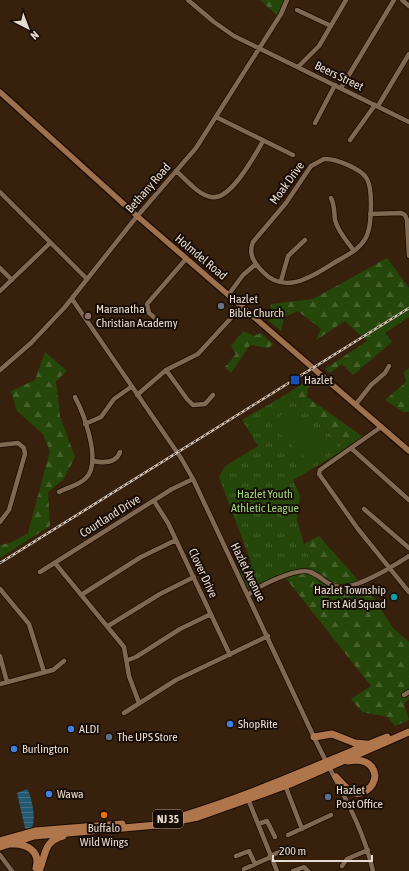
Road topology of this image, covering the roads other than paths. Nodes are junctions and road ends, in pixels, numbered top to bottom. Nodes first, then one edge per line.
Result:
1 (188, 0) edge
2 (287, 0) edge
3 (346, 0) edge
4 (394, 0) edge
5 (402, 0) edge
6 (409, 6) edge
7 (297, 10) dead end
8 (330, 26) junction
9 (259, 48) junction
10 (409, 54) edge
11 (298, 67) junction
12 (335, 85) junction
13 (341, 88) junction
14 (0, 92) edge
15 (376, 106) junction
16 (216, 117) junction
17 (409, 122) edge
18 (315, 123) dead end
19 (350, 140) dead end
20 (263, 141) junction
21 (293, 155) dead end
22 (176, 171) junction
23 (0, 192) edge
24 (331, 198) dead end
25 (370, 214) junction
26 (137, 216) junction
27 (305, 240) dead end
28 (50, 243) junction
29 (354, 251) junction
30 (409, 256) edge
31 (186, 259) junction
32 (256, 264) junction
33 (0, 268) edge
34 (87, 279) junction
35 (12, 280) junction
36 (281, 281) junction
37 (0, 291) edge
38 (229, 294) junction
39 (72, 299) junction
40 (242, 306) junction
41 (169, 325) dead end
42 (389, 366) dead end
43 (0, 370) edge
44 (166, 370) junction
45 (131, 387) junction
46 (213, 394) dead end
47 (137, 395) junction
48 (75, 397) dead end
49 (356, 404) junction
50 (85, 424) junction
51 (381, 427) junction
52 (0, 445) edge
53 (351, 448) junction
54 (409, 451) edge
55 (120, 452) dead end
56 (93, 461) junction
57 (193, 479) junction
58 (59, 492) dead end
59 (409, 500) edge
60 (154, 501) junction
61 (364, 509) dead end
62 (0, 522) edge
63 (176, 540) junction
64 (409, 548) edge
65 (409, 556) edge
66 (56, 563) junction
67 (389, 568) junction
68 (40, 572) dead end
69 (194, 577) junction
70 (0, 588) edge
71 (409, 592) edge
72 (82, 595) junction
73 (248, 595) junction
74 (212, 614) junction
75 (108, 626) junction
76 (268, 636) junction
77 (230, 655) junction
78 (0, 656) edge
79 (128, 660) junction
80 (64, 661) dead end
81 (44, 672) junction
82 (7, 682) junction
83 (0, 684) edge
84 (139, 703) junction
85 (124, 713) dead end
86 (409, 728) edge
87 (409, 732) edge
88 (314, 737) junction
89 (368, 744) junction
90 (344, 761) junction
91 (329, 764) junction
92 (336, 777) junction
93 (285, 786) junction
94 (248, 799) junction
95 (331, 815) dead end
96 (258, 824) junction
97 (302, 828) junction
98 (71, 834) junction
99 (288, 835) dead end
100 (275, 837) dead end
101 (2, 844) edge
102 (289, 848) dead end
103 (368, 850) junction
104 (0, 855) edge
105 (236, 856) dead end
106 (271, 857) junction
107 (256, 864) junction
108 (342, 866) dead end
109 (244, 869) dead end
110 (12, 871) edge
111 (34, 871) edge
112 (39, 871) edge
113 (277, 871) edge
114 (293, 871) edge
115 (308, 871) edge
116 (373, 871) edge

1 - 9 street, Beers Street
2 - 9 street, Bethany Road
3 - 8 street
4 - 13 street
5 - 6 street
7 - 8 street
8 - 11 street
9 - 11 street, Beers Street
9 - 16 street, Bethany Road
10 - 15 street
11 - 12 street, Beers Street
12 - 13 street, Beers Street
12 - 18 street
13 - 15 street, Beers Street
14 - 26 main road, Holmdel Road
15 - 17 street, Beers Street
15 - 19 street
16 - 20 street
16 - 22 street, Bethany Road
20 - 21 street
20 - 22 street
22 - 26 street, Bethany Road
23 - 28 street
24 - 29 street
25 - 29 street, Moak Drive
25 - 30 street
25 - 32 street, Moak Drive
26 - 31 main road, Holmdel Road
26 - 34 street, Bethany Road
27 - 36 street
28 - 34 street
28 - 35 street
29 - 36 street, Moak Drive
31 - 38 main road, Holmdel Road
31 - 41 street
32 - 36 street, Moak Drive
32 - 38 street
33 - 35 street
34 - 39 street, Bethany Road
35 - 37 street
38 - 40 main road, Holmdel Road
39 - 43 street, Bethany Road
39 - 45 street, Hazlet Avenue
40 - 44 street
40 - 49 main road, Holmdel Road
42 - 49 street
44 - 46 street
44 - 47 street
45 - 47 street, Hazlet Avenue
45 - 50 street
47 - 57 street, Hazlet Avenue
48 - 50 street
49 - 51 main road, Holmdel Road
50 - 56 street
51 - 53 street
51 - 54 main road, Holmdel Road
52 - 62 street
53 - 59 street
53 - 67 street
55 - 56 street
56 - 58 street
57 - 60 street, Courtland Drive
57 - 73 street, Hazlet Avenue
60 - 63 street, Clover Drive
60 - 66 street, Courtland Drive
61 - 64 street
63 - 69 street, Clover Drive
63 - 72 street
65 - 67 street
66 - 68 street, Courtland Drive
66 - 72 street
67 - 71 street
67 - 73 street
69 - 74 street, Clover Drive
69 - 75 street
70 - 81 street
72 - 75 street
73 - 76 street, Hazlet Avenue
74 - 77 street, Clover Drive
74 - 79 street
75 - 79 street
76 - 77 street
76 - 88 street, Hazlet Avenue
77 - 84 street
78 - 82 street
79 - 84 street
80 - 81 street
81 - 82 street
82 - 83 street
84 - 85 street
86 - 89 highway, NJ 35
87 - 90 highway, NJ 35
88 - 89 highway
88 - 91 street, Hazlet Avenue
89 - 91 highway, NJ 35
90 - 91 highway, NJ 35
90 - 92 highway
91 - 92 street, Hazlet Avenue
91 - 93 highway, NJ 35
91 - 101 highway, NJ 35
92 - 103 street, Hazlet Avenue
93 - 94 highway, NJ 35
93 - 97 street
94 - 96 street
94 - 98 highway, NJ 35
95 - 97 street
96 - 100 street
96 - 106 street
97 - 99 street
98 - 101 highway, NJ 35
98 - 112 highway
101 - 111 highway
102 - 106 street
103 - 108 street
103 - 116 street, Hazlet Avenue
104 - 110 street
105 - 107 street
106 - 107 street
106 - 113 street
107 - 109 street
114 - 115 street

